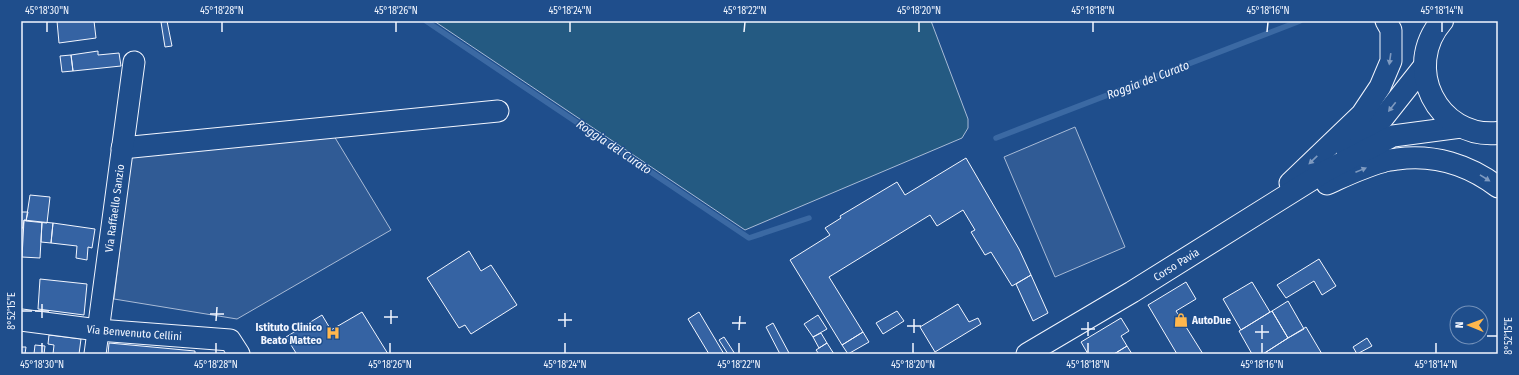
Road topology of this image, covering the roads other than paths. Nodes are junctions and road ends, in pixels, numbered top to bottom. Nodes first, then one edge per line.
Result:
1 (1386, 21) edge
2 (1431, 27) edge
3 (134, 62) dead end
4 (1424, 65) junction
5 (498, 111) dead end
6 (1461, 127) junction
7 (1494, 138) edge
8 (122, 148) junction
9 (1324, 172) junction
10 (1498, 187) edge
11 (1260, 211) junction
12 (21, 320) edge
13 (98, 330) junction
14 (235, 347) edge
15 (95, 354) edge
16 (1027, 354) edge

1 -> 11 street
2 - 4 main road
3 - 8 street, Via Raffaello Sanzio
4 - 6 main road
4 -> 9 street, Corso Pavia
5 - 8 street
6 - 7 main road
6 - 9 street, Corso Pavia
8 - 13 street, Via Raffaello Sanzio
9 - 11 street, Corso Pavia
11 -> 10 street
11 - 16 street, Corso Pavia
12 - 13 street, Via Benvenuto Cellini
13 - 14 street, Via Benvenuto Cellini
13 - 15 street, Via Raffaello Sanzio

